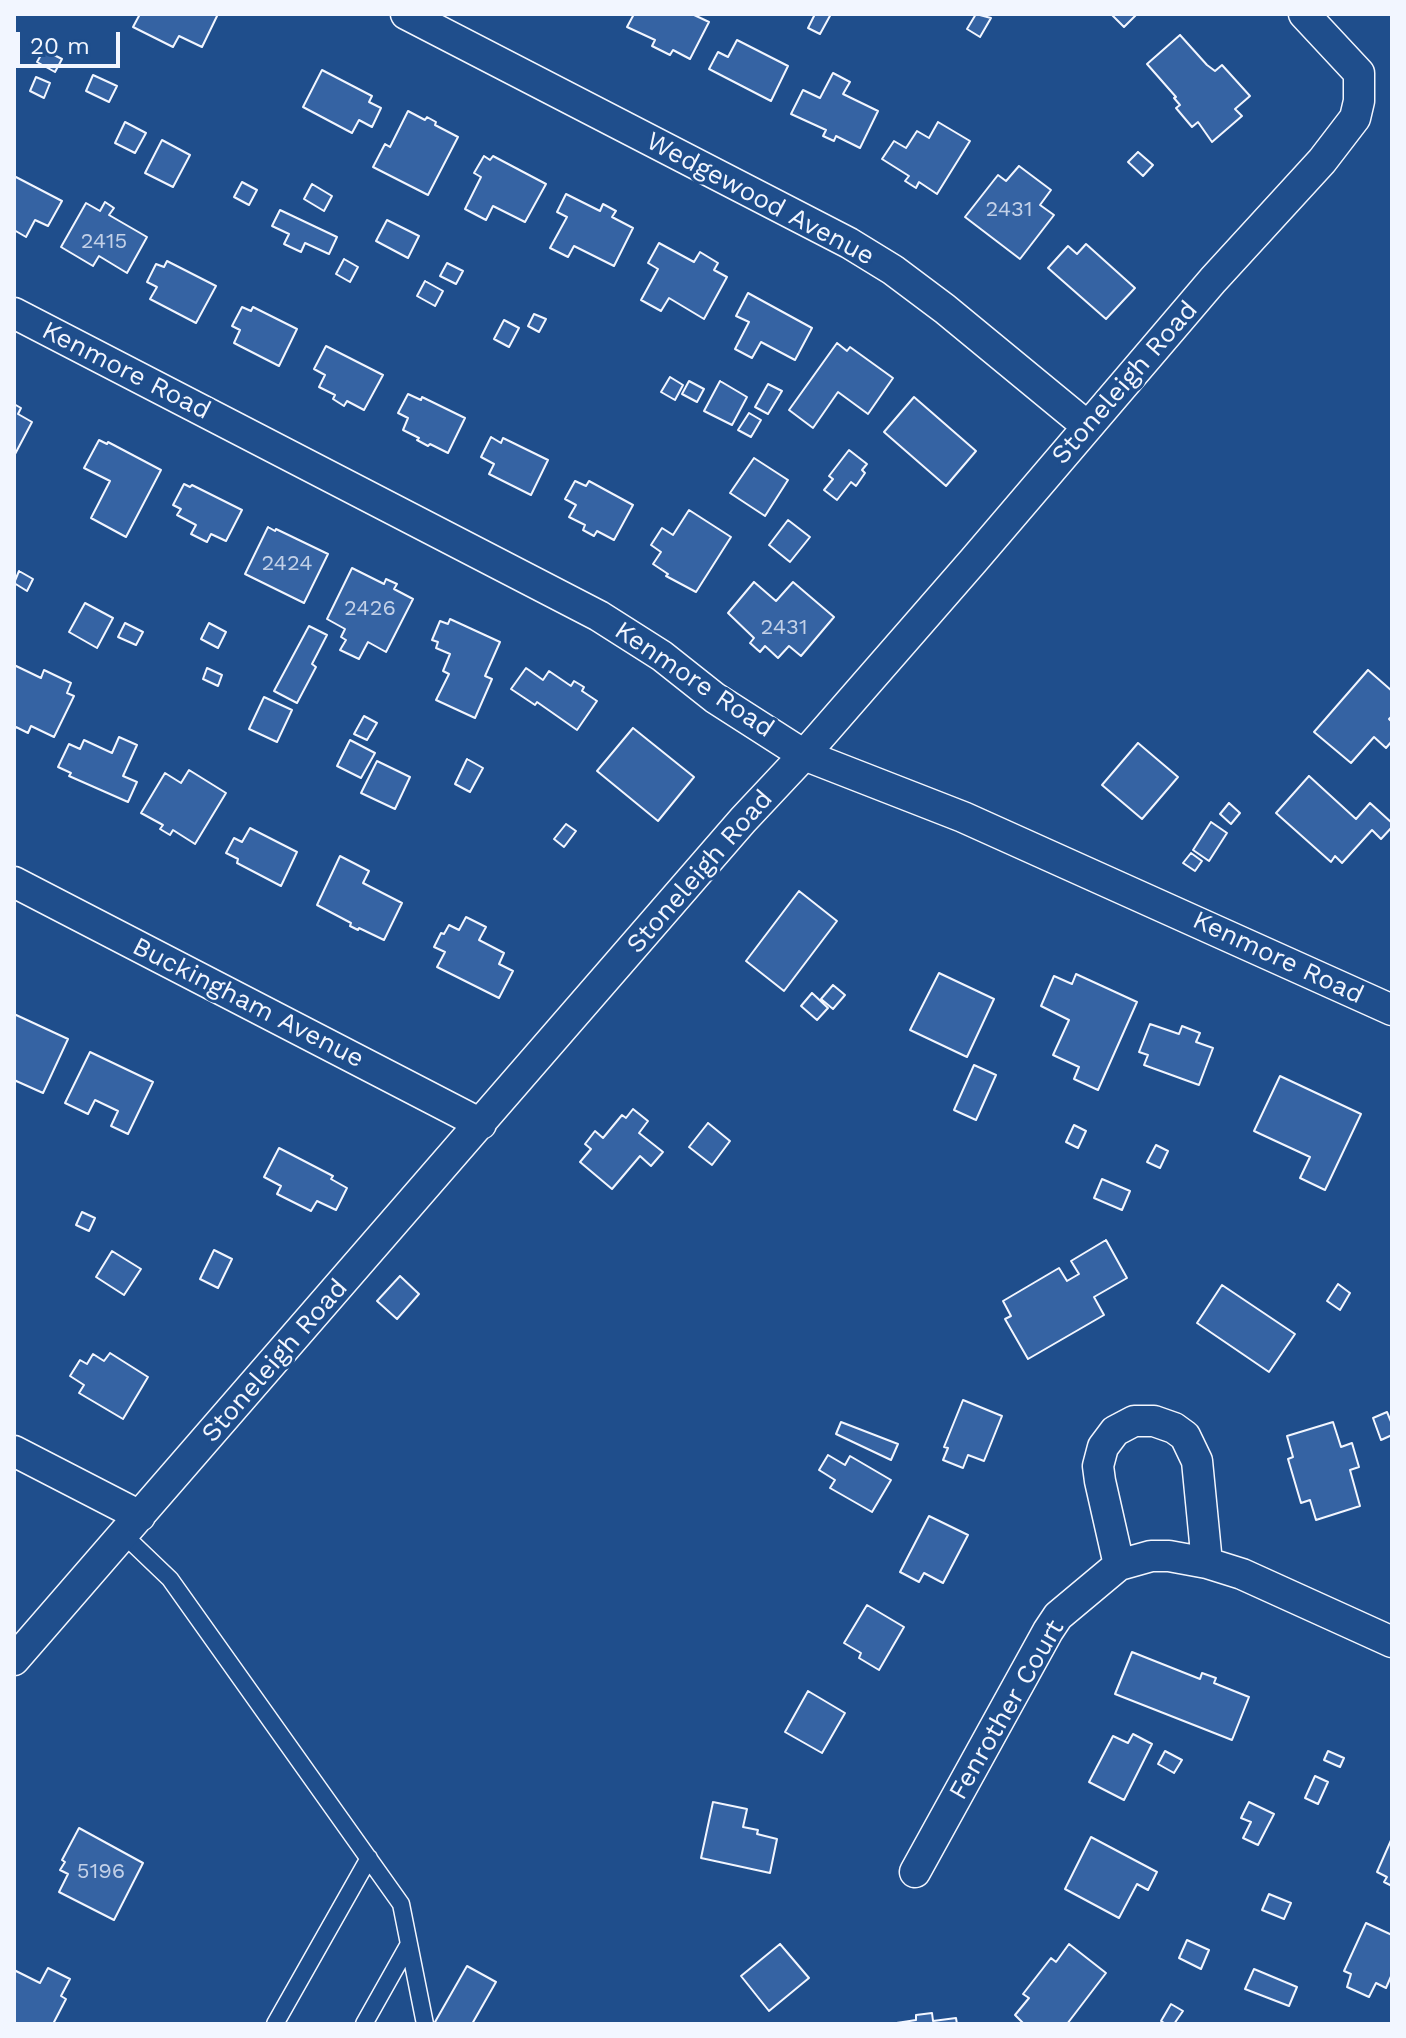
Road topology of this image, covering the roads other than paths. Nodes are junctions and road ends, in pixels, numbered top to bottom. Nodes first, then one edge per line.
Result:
1 (406, 14) edge
2 (1304, 14) edge
3 (14, 313) edge
4 (1087, 426) junction
5 (804, 755) junction
6 (14, 882) edge
7 (1392, 1010) edge
8 (481, 1124) junction
9 (14, 1451) edge
10 (140, 1527) junction
11 (1207, 1563) junction
12 (1119, 1565) junction
13 (1392, 1642) edge
14 (14, 1660) edge
15 (369, 1858) junction
16 (915, 1872) dead end
17 (409, 1944) junction
18 (275, 2024) edge
19 (364, 2024) edge
20 (425, 2024) edge

1 - 4 street, Wedgewood Avenue
2 - 4 street, Stoneleigh Road
3 - 5 street, Kenmore Road
4 - 5 street, Stoneleigh Road
5 - 7 street, Kenmore Road
5 - 8 street, Stoneleigh Road
6 - 8 street, Buckingham Avenue
8 - 10 street, Stoneleigh Road
9 - 10 street
10 - 14 street, Stoneleigh Road
10 - 15 lane
11 - 12 street, Fenrother Court
11 - 12 street
11 - 13 street, Fenrother Court
12 - 16 street, Fenrother Court
15 - 17 lane
15 - 18 lane
17 - 19 lane
17 - 20 lane

